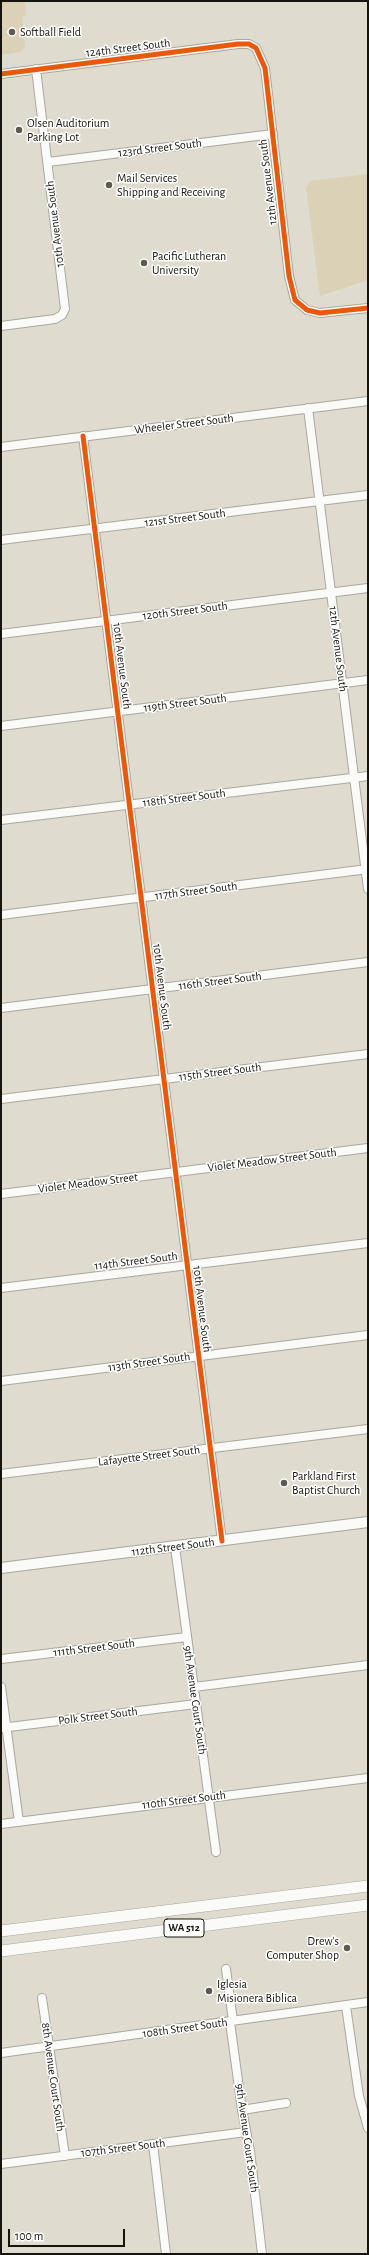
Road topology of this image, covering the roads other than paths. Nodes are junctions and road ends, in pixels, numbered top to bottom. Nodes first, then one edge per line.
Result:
1 (256, 48) joint
2 (36, 69) junction
3 (1, 74) edge
4 (273, 134) junction
5 (48, 162) junction
6 (368, 308) edge
7 (1, 326) edge
8 (368, 401) edge
9 (308, 408) junction
10 (83, 436) junction
11 (1, 447) edge
12 (368, 495) edge
13 (319, 501) junction
14 (94, 529) junction
15 (1, 540) edge
16 (368, 588) edge
17 (331, 592) junction
18 (106, 622) junction
19 (1, 634) edge
20 (368, 680) edge
21 (342, 684) junction
22 (117, 712) junction
23 (1, 726) edge
24 (368, 776) edge
25 (354, 777) junction
26 (129, 804) junction
27 (1, 820) edge
28 (367, 869) edge
29 (368, 889) edge
30 (141, 898) junction
31 (1, 915) edge
32 (368, 962) edge
33 (152, 989) junction
34 (1, 1008) edge
35 (368, 1054) edge
36 (163, 1079) junction
37 (1, 1099) edge
38 (368, 1148) edge
39 (175, 1171) junction
40 (1, 1194) edge
41 (368, 1243) edge
42 (187, 1265) junction
43 (1, 1288) edge
44 (368, 1335) edge
45 (198, 1355) junction
46 (1, 1382) edge
47 (368, 1429) edge
48 (210, 1448) junction
49 (1, 1474) edge
50 (368, 1522) edge
51 (222, 1541) junction
52 (175, 1547) junction
53 (1, 1568) edge
54 (187, 1637) junction
55 (1, 1659) edge
56 (368, 1665) edge
57 (1, 1688) edge
58 (194, 1688) junction
59 (196, 1704) junction
60 (4, 1727) edge
61 (368, 1778) edge
62 (208, 1797) junction
63 (19, 1822) junction
64 (1, 1824) edge
65 (216, 1852) dead end
66 (368, 1886) edge
67 (368, 1905) edge
68 (1, 1931) edge
69 (1, 1951) edge
70 (226, 1969) dead end
71 (42, 1998) dead end
72 (368, 2002) edge
73 (346, 2006) junction
74 (232, 2021) junction
75 (49, 2046) junction
76 (1, 2053) edge
77 (286, 2102) dead end
78 (242, 2110) junction
79 (368, 2128) edge
80 (246, 2132) junction
81 (153, 2144) junction
82 (65, 2156) junction
83 (1, 2164) edge
84 (166, 2254) edge
85 (262, 2254) edge

1 - 2 street, 124th Street South
1 - 4 street, 12th Avenue South
2 - 3 street, 124th Street South
2 - 5 street, 10th Avenue South
4 - 5 street, 123rd Street South
4 - 6 street, 12th Avenue South
5 - 7 street, 10th Avenue South
8 - 9 street, Wheeler Street South
9 - 10 street, Wheeler Street South
9 - 13 street, 12th Avenue South
10 - 11 street, Wheeler Street South
10 - 14 street, 10th Avenue South
12 - 13 street, 121st Street South
13 - 14 street, 121st Street South
13 - 17 street, 12th Avenue South
14 - 15 street, 121st Street South
14 - 18 street, 10th Avenue South
16 - 17 street, 120th Street South
17 - 18 street, 120th Street South
17 - 21 street, 12th Avenue South
18 - 19 street, 120th Street South
18 - 22 street, 10th Avenue South
20 - 21 street, 119th Street South
21 - 22 street, 119th Street South
21 - 25 street, 12th Avenue South
22 - 23 street, 119th Street South
22 - 26 street, 10th Avenue South
24 - 25 street, 118th Street South
25 - 26 street, 118th Street South
25 - 28 street, 12th Avenue South
26 - 27 street, 118th Street South
26 - 30 street, 10th Avenue South
28 - 29 street, 12th Avenue South
28 - 30 street, 117th Street South
30 - 31 street, 117th Street South
30 - 33 street, 10th Avenue South
32 - 33 street, 116th Street South
33 - 34 street, 116th Street South
33 - 36 street, 10th Avenue South
35 - 36 street, 115th Street South
36 - 37 street, 115th Street South
36 - 39 street, 10th Avenue South
38 - 39 street, Violet Meadow Street South
39 - 40 street, Violet Meadow Street
39 - 42 street, 10th Avenue South
41 - 42 street, 114th Street South
42 - 43 street, 114th Street South
42 - 45 street, 10th Avenue South
44 - 45 street, 113th Street South
45 - 46 street, 113th Street South
45 - 48 street, 10th Avenue South
47 - 48 street, Lafayette Street South
48 - 49 street, Lafayette Street South
48 - 51 street, 10th Avenue South
50 - 51 main road, 112th Street South
51 - 52 main road, 112th Street South
52 - 53 main road, 112th Street South
52 - 54 street, 9th Avenue Court South
54 - 55 street, 111th Street South
54 - 58 street, 9th Avenue Court South
56 - 58 street
57 - 60 street
58 - 59 street, 9th Avenue Court South
59 - 60 street, Polk Street South
59 - 62 street, 9th Avenue Court South
60 - 63 street
61 - 62 street, 110th Street South
62 - 63 street, 110th Street South
62 - 65 street, 9th Avenue Court South
63 - 64 street, 110th Street South
66 - 68 highway, WA 512
67 - 69 highway, WA 512
70 - 74 street, 9th Avenue Court South
71 - 75 street, 8th Avenue Court South
72 - 73 street, 108th Street South
73 - 74 street, 108th Street South
73 - 79 street
74 - 75 street, 108th Street South
74 - 78 street, 9th Avenue Court South
75 - 76 street, 108th Street South
75 - 82 street, 8th Avenue Court South
77 - 78 street
78 - 80 street, 9th Avenue Court South
80 - 81 street, 107th Street South
80 - 85 street, 9th Avenue Court South
81 - 82 street, 107th Street South
81 - 84 street
82 - 83 street, 107th Street South

